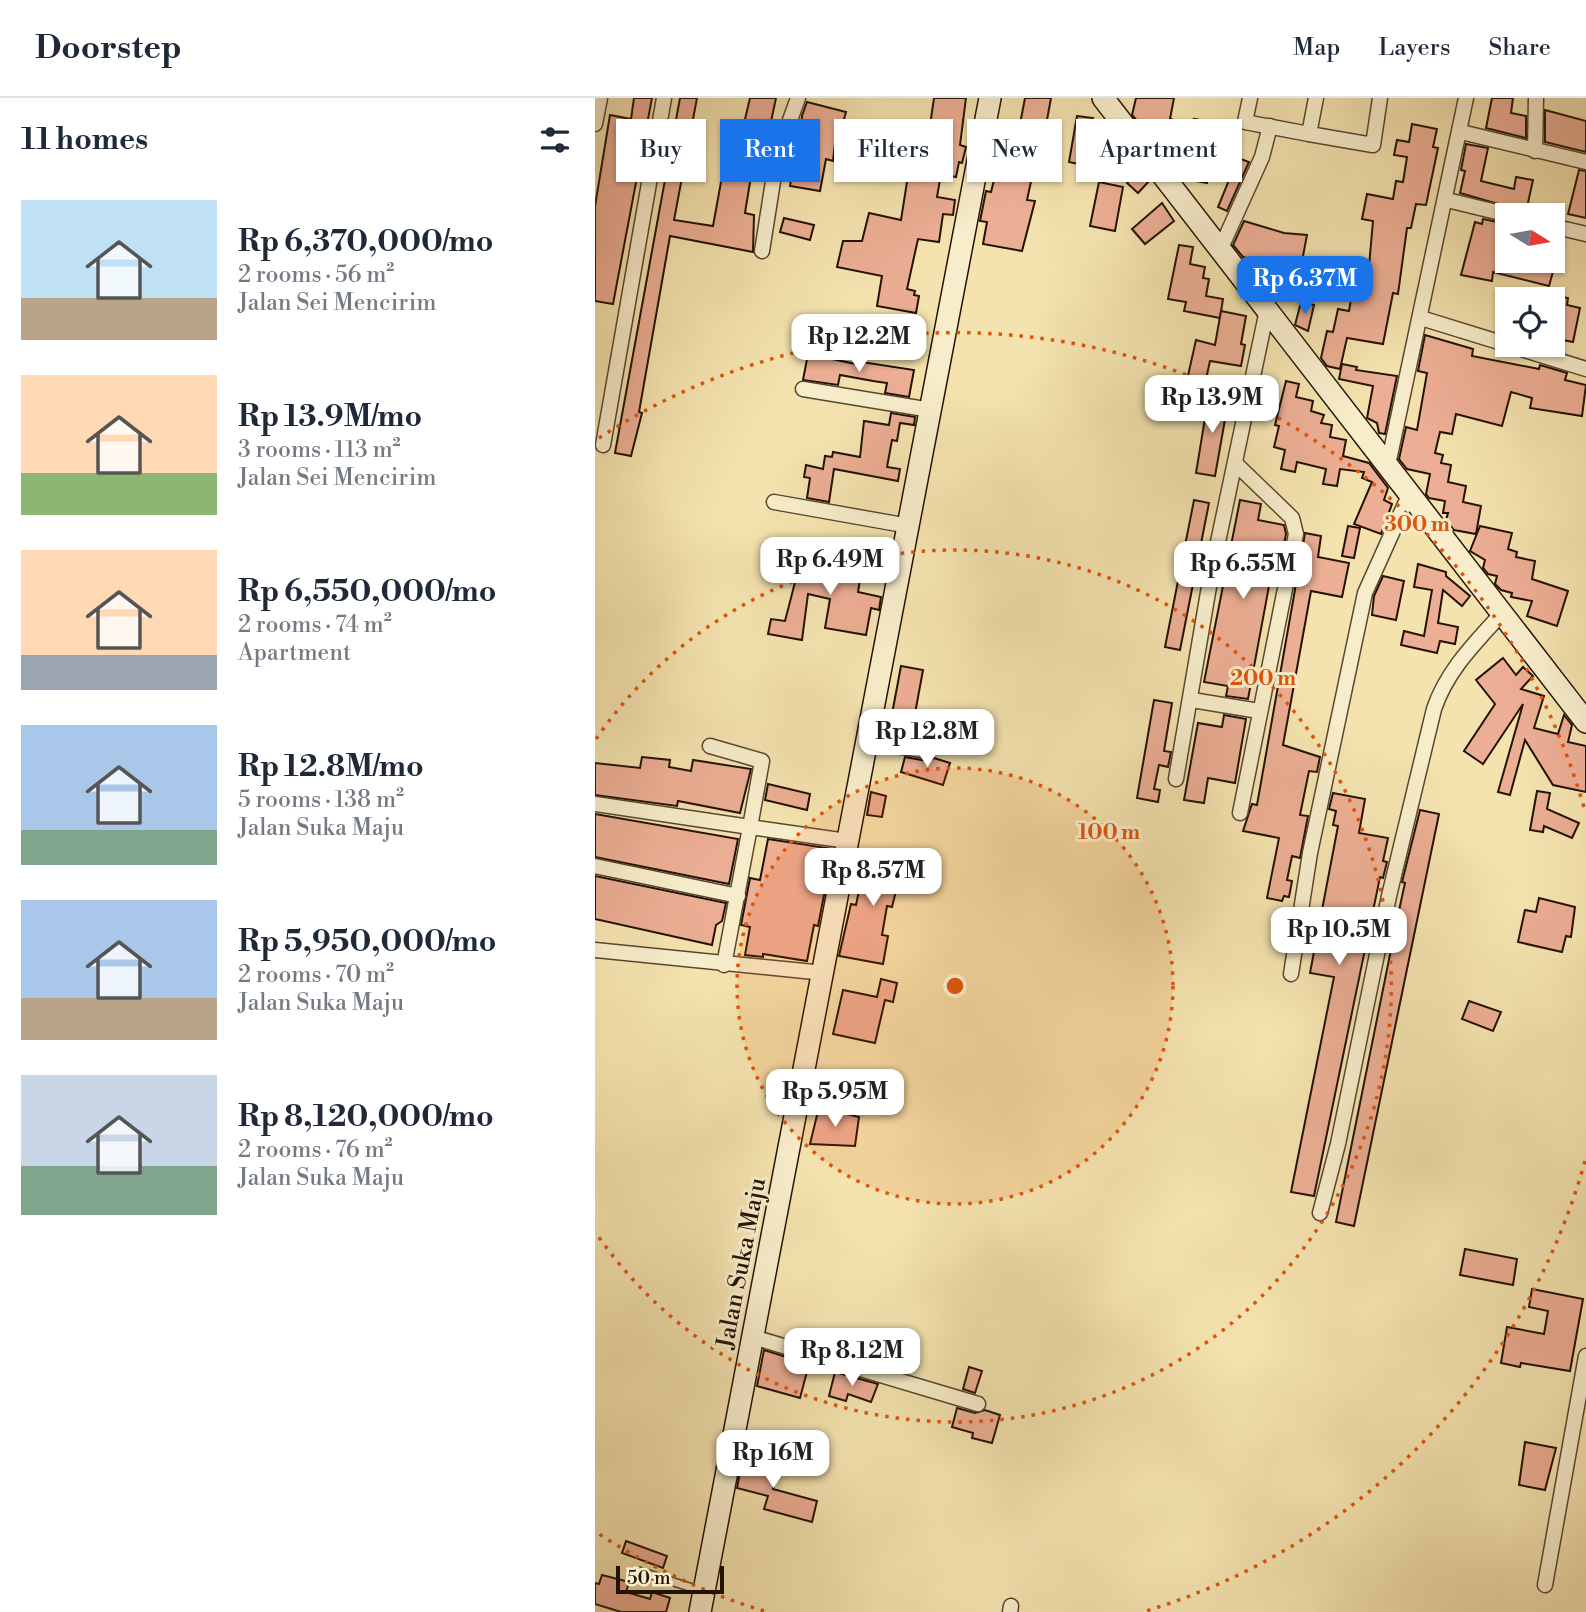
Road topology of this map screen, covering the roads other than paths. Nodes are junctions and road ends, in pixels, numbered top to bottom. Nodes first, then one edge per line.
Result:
1 (600, 98) edge
2 (664, 98) edge
3 (797, 98) edge
4 (990, 98) edge
5 (1103, 98) edge
6 (1250, 98) edge
7 (1316, 98) edge
8 (1380, 98) edge
9 (1466, 98) edge
10 (1536, 98) edge
11 (595, 124) edge
12 (1270, 126) junction
13 (1461, 132) junction
14 (1309, 134) junction
15 (1535, 151) junction
16 (1586, 162) edge
17 (1447, 200) junction
18 (1495, 212) edge
19 (1565, 229) edge
20 (1586, 234) edge
21 (1220, 250) junction
22 (762, 251) dead end
23 (1267, 310) junction
24 (1420, 318) junction
25 (1586, 369) edge
26 (803, 389) dead end
27 (931, 410) junction
28 (603, 445) dead end
29 (1236, 464) junction
30 (1388, 465) junction
31 (1411, 493) junction
32 (774, 502) dead end
33 (909, 526) junction
34 (1503, 612) junction
35 (1192, 700) junction
36 (1259, 711) junction
37 (1586, 722) edge
38 (865, 741) junction
39 (710, 746) dead end
40 (927, 751) dead end
41 (1176, 779) dead end
42 (595, 804) edge
43 (1241, 813) dead end
44 (750, 827) junction
45 (847, 841) junction
46 (595, 866) edge
47 (738, 896) junction
48 (595, 950) edge
49 (725, 965) junction
50 (824, 973) junction
51 (1291, 974) dead end
52 (1320, 1213) dead end
53 (753, 1337) junction
54 (1586, 1356) edge
55 (978, 1404) dead end
56 (732, 1445) junction
57 (781, 1455) dead end
58 (639, 1571) dead end
59 (1545, 1585) dead end
60 (702, 1602) edge

1 - 11 street
2 - 28 street
3 - 22 street
4 - 27 street, Jalan Suka Maju
5 - 21 street
6 - 12 street
7 - 14 street
8 - 14 street
9 - 13 street
10 - 15 street
12 - 14 street
12 - 21 street
13 - 15 street
13 - 17 street
15 - 16 street
17 - 18 street
17 - 24 street
19 - 20 street
21 - 23 street
23 - 29 street
23 - 30 street
24 - 25 street
24 - 30 street
26 - 27 street
27 - 33 street, Jalan Suka Maju
29 - 35 street
29 - 36 street
30 - 31 street
31 - 34 street
31 - 51 street
32 - 33 street
33 - 38 street, Jalan Suka Maju
34 - 37 street
34 - 52 street
35 - 36 street
35 - 41 street
36 - 43 street
38 - 40 street
38 - 45 street, Jalan Suka Maju
39 - 44 street
42 - 44 street
44 - 45 street
44 - 47 street
45 - 50 street, Jalan Suka Maju
46 - 47 street
47 - 49 street
48 - 49 street
49 - 50 street
50 - 53 street, Jalan Suka Maju
53 - 55 street
53 - 56 street, Jalan Suka Maju
54 - 59 street
56 - 57 lane
56 - 60 street, Jalan Suka Maju
58 - 60 lane

